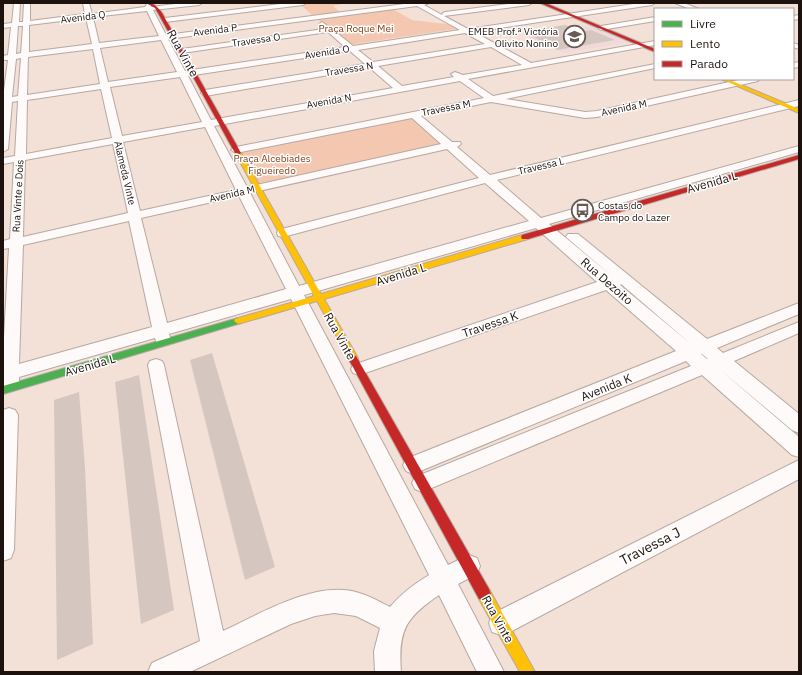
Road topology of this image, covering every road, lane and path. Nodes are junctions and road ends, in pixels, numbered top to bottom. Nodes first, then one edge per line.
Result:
1 (16, 3) edge
2 (27, 3) edge
3 (199, 3) edge
4 (295, 3) edge
5 (303, 3) edge
6 (408, 3) edge
7 (422, 3) edge
8 (529, 3) edge
9 (542, 3) edge
10 (550, 3) edge
11 (634, 3) edge
12 (652, 3) edge
13 (669, 3) edge
14 (678, 3) edge
15 (153, 7) edge
16 (683, 8) edge
17 (693, 8) edge
18 (88, 11) edge
19 (358, 11) junction
20 (571, 13) junction
21 (445, 14) junction
22 (310, 17) junction
23 (654, 19) edge
24 (20, 23) junction
25 (3, 25) edge
26 (604, 27) junction
27 (467, 29) junction
28 (330, 30) junction
29 (321, 31) junction
30 (167, 32) junction
31 (95, 44) junction
32 (648, 44) edge
33 (492, 45) junction
34 (345, 47) junction
35 (182, 51) junction
36 (25, 54) junction
37 (7, 56) edge
38 (529, 63) junction
39 (371, 66) junction
40 (654, 66) edge
41 (361, 67) junction
42 (187, 71) junction
43 (462, 75) junction
44 (744, 80) edge
45 (732, 81) edge
46 (104, 83) junction
47 (391, 88) junction
48 (205, 93) junction
49 (23, 96) junction
50 (497, 97) junction
51 (5, 98) edge
52 (796, 106) edge
53 (419, 113) junction
54 (213, 120) junction
55 (117, 137) junction
56 (455, 144) junction
57 (3, 149) edge
58 (799, 149) edge
59 (236, 150) junction
60 (3, 155) edge
61 (20, 155) junction
62 (799, 157) edge
63 (3, 160) edge
64 (746, 164) junction
65 (756, 169) junction
66 (494, 178) junction
67 (248, 186) junction
68 (134, 212) junction
69 (550, 225) junction
70 (283, 233) junction
71 (3, 236) edge
72 (16, 237) junction
73 (3, 245) edge
74 (616, 281) junction
75 (316, 292) junction
76 (297, 298) junction
77 (799, 308) edge
78 (799, 327) edge
79 (162, 336) junction
80 (696, 350) junction
81 (713, 364) junction
82 (156, 365) dead end
83 (359, 368) junction
84 (6, 381) edge
85 (9, 415) dead end
86 (799, 425) edge
87 (799, 449) edge
88 (413, 465) junction
89 (799, 469) edge
90 (422, 483) junction
91 (3, 550) edge
92 (469, 566) junction
93 (444, 579) junction
94 (394, 622) junction
95 (501, 623) junction
96 (214, 648) junction
97 (161, 672) edge
98 (388, 672) edge
99 (491, 672) edge
100 (528, 672) edge

1 - 24 street, Rua Vinte e Dois
2 - 24 street, Rua Vinte e Dois
3 - 15 street, Avenida Q
4 - 5 street
4 - 22 street
4 - 30 street
6 - 19 street, Avenida P
7 - 19 street, Avenida P
7 - 21 street
7 - 27 street
8 - 21 street
9 - 20 street
10 - 20 street
11 - 20 street, Avenida O
12 - 20 street, Avenida O
13 - 16 street
14 - 17 street
15 - 18 street, Avenida Q
15 - 30 street, Rua Vinte
18 - 24 street, Avenida Q
18 - 31 street, Alameda Vinte
19 - 22 street, Avenida P
20 - 26 street
20 - 27 street, Avenida O
21 - 27 street
22 - 28 street
22 - 29 street
22 - 30 street, Avenida P
23 - 26 street
24 - 25 street, Avenida Q
24 - 36 street, Rua Vinte e Dois
24 - 37 street, Rua Vinte e Dois
26 - 32 street
27 - 33 street
27 - 34 street, Avenida O
27 - 38 street
28 - 29 street, Travessa O
28 - 34 street
29 - 34 street
29 - 35 street, Travessa O
30 - 31 street, Avenida P
30 - 35 street, Rua Vinte
30 - 42 street, Rua Vinte
31 - 36 street, Avenida P
31 - 46 street, Alameda Vinte
32 - 38 street, Avenida N
33 - 38 street
33 - 39 street, Travessa N
34 - 39 street
34 - 41 street
34 - 42 street, Avenida O
35 - 42 street, Rua Vinte
36 - 37 street, Avenida P
36 - 49 street, Rua Vinte e Dois
37 - 51 street, Rua Vinte e Dois
38 - 43 street, Avenida N
39 - 41 street, Travessa N
39 - 47 street
40 - 50 street, Travessa M
41 - 47 street
41 - 48 street, Travessa N
42 - 46 street, Avenida O
42 - 48 street, Rua Vinte
42 - 54 street, Rua Vinte
43 - 47 street, Avenida N
43 - 50 street
44 - 45 street, Avenida M
45 - 50 street, Avenida M
45 - 52 street
46 - 49 street, Avenida O
46 - 55 street, Alameda Vinte
47 - 54 street, Avenida N
48 - 54 street, Rua Vinte
49 - 51 street, Avenida O
49 - 61 street, Rua Vinte e Dois
50 - 53 street, Travessa M
51 - 57 street, Rua Vinte e Dois
52 - 66 street, Travessa L
53 - 56 street, Rua Dezoito
53 - 59 street, Travessa M
54 - 55 street, Avenida N
54 - 59 street, Rua Vinte
54 - 67 street, Rua Vinte
55 - 61 street, Avenida N
55 - 68 street, Alameda Vinte
56 - 66 street, Rua Dezoito
56 - 67 street, Avenida M
58 - 64 street, Avenida L
59 - 67 street, Rua Vinte
60 - 61 street, Avenida N
61 - 63 street, Avenida N
61 - 72 street, Rua Vinte e Dois
62 - 65 street, Avenida L
64 - 65 street
64 - 69 street, Avenida L
65 - 69 street, Avenida L
66 - 69 street, Rua Dezoito
66 - 70 street, Travessa L
67 - 68 street, Avenida M
67 - 70 street, Rua Vinte
67 - 76 street, Rua Vinte
68 - 72 street, Avenida M
68 - 79 street, Alameda Vinte
69 - 74 street, Rua Dezoito
69 - 75 street, Avenida L
70 - 75 street, Rua Vinte
71 - 72 street, Avenida M
72 - 73 street, Avenida M
72 - 84 street, Rua Vinte e Dois
74 - 80 street, Rua Dezoito
74 - 83 street, Travessa K
75 - 76 street, Avenida L
75 - 83 street, Rua Vinte
76 - 79 street, Avenida L
76 - 93 street, Rua Vinte
77 - 80 street, Avenida K
78 - 81 street, Avenida K
79 - 84 street, Avenida L
80 - 81 street, Rua Dezoito
80 - 88 street, Avenida K
81 - 86 street, Rua Dezoito
81 - 87 street, Rua Dezoito
81 - 90 street, Avenida K
82 - 96 street
83 - 88 street, Rua Vinte
85 - 91 street
88 - 90 street, Rua Vinte
89 - 95 street, Travessa J
90 - 92 street, Rua Vinte
92 - 93 street
92 - 95 street, Rua Vinte
93 - 94 street
93 - 99 street, Rua Vinte
94 - 96 street
94 - 98 street
95 - 100 street, Rua Vinte
96 - 97 street

